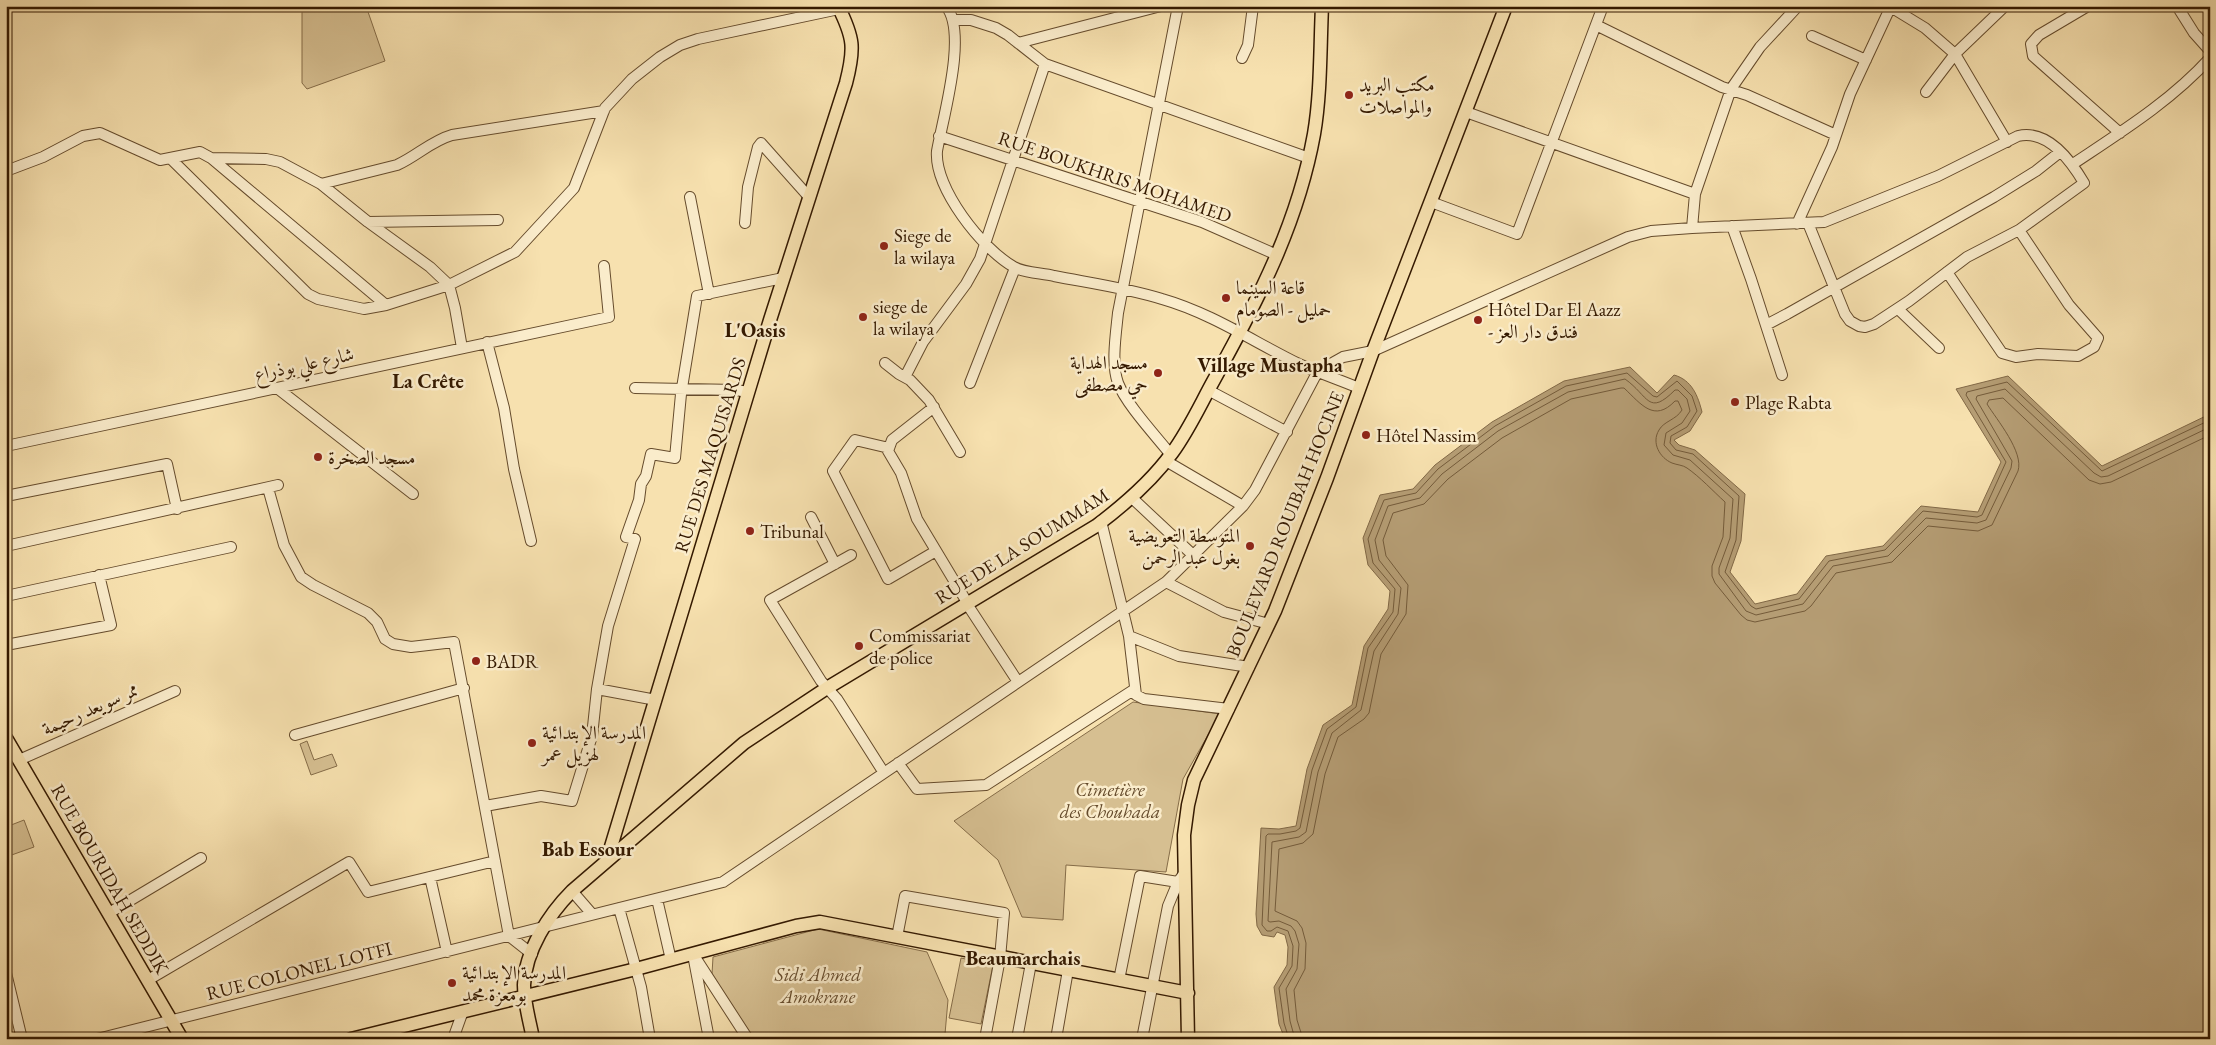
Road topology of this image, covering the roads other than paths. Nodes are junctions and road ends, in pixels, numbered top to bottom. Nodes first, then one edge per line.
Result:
1 (946, 6) edge
2 (1161, 6) edge
3 (1178, 6) edge
4 (1253, 6) edge
5 (1322, 6) edge
6 (1506, 6) edge
7 (1604, 6) edge
8 (1798, 6) edge
9 (2005, 6) edge
10 (2088, 6) edge
11 (2177, 6) edge
12 (1890, 7) edge
13 (838, 8) edge
14 (1129, 11) edge
15 (953, 20) junction
16 (1596, 25) junction
17 (1812, 36) dead end
18 (1018, 43) junction
19 (2210, 51) edge
20 (1954, 54) junction
21 (1242, 58) dead end
22 (2210, 58) edge
23 (1866, 60) junction
24 (1045, 64) junction
25 (1731, 89) junction
26 (1926, 92) dead end
27 (1159, 105) junction
28 (604, 111) junction
29 (1466, 112) junction
30 (2120, 133) junction
31 (1836, 135) junction
32 (939, 136) junction
33 (2007, 142) junction
34 (1551, 143) junction
35 (2060, 152) junction
36 (170, 158) junction
37 (211, 158) junction
38 (1308, 158) junction
39 (1014, 160) junction
40 (2073, 164) junction
41 (6, 171) edge
42 (321, 184) junction
43 (1695, 194) junction
44 (690, 196) dead end
45 (809, 197) junction
46 (1140, 201) junction
47 (1431, 202) junction
48 (498, 220) dead end
49 (368, 222) junction
50 (745, 223) dead end
51 (1808, 223) junction
52 (1796, 224) junction
53 (1732, 226) junction
54 (1692, 228) junction
55 (2019, 230) junction
56 (985, 246) junction
57 (1277, 255) junction
58 (604, 266) dead end
59 (1015, 268) junction
60 (1947, 272) junction
61 (784, 278) junction
62 (449, 285) junction
63 (1834, 288) junction
64 (1124, 289) junction
65 (709, 294) junction
66 (386, 304) junction
67 (1898, 309) junction
68 (1766, 325) junction
69 (1241, 331) junction
70 (487, 342) junction
71 (462, 348) junction
72 (1940, 348) dead end
73 (1373, 351) junction
74 (885, 363) dead end
75 (1318, 371) junction
76 (1782, 375) dead end
77 (905, 377) junction
78 (970, 383) dead end
79 (276, 388) junction
80 (635, 388) dead end
81 (1359, 388) junction
82 (682, 389) junction
83 (1208, 390) junction
84 (748, 392) junction
85 (934, 408) junction
86 (1287, 432) junction
87 (6, 446) edge
88 (889, 448) junction
89 (960, 452) dead end
90 (1169, 458) junction
91 (413, 494) dead end
92 (6, 496) edge
93 (1131, 497) junction
94 (1243, 506) junction
95 (177, 509) junction
96 (811, 517) dead end
97 (1102, 521) junction
98 (531, 541) dead end
99 (6, 546) edge
100 (231, 547) dead end
101 (936, 551) junction
102 (851, 555) dead end
103 (1194, 556) junction
104 (835, 564) junction
105 (99, 575) junction
106 (1166, 582) junction
107 (6, 596) edge
108 (968, 604) junction
109 (1123, 610) junction
110 (1269, 624) junction
111 (1129, 636) junction
112 (6, 645) edge
113 (1249, 667) junction
114 (1018, 682) junction
115 (464, 688) junction
116 (828, 688) junction
117 (597, 689) junction
118 (1135, 690) junction
119 (175, 691) dead end
120 (656, 700) junction
121 (1229, 710) junction
122 (295, 735) dead end
123 (6, 738) edge
124 (19, 760) junction
125 (898, 763) junction
126 (884, 772) junction
127 (485, 806) junction
128 (201, 858) dead end
129 (607, 860) junction
130 (495, 861) junction
131 (430, 877) junction
132 (1181, 877) junction
133 (572, 891) junction
134 (657, 899) junction
135 (619, 908) junction
136 (109, 913) junction
137 (592, 914) junction
138 (544, 927) junction
139 (509, 936) junction
140 (897, 938) junction
141 (447, 952) junction
142 (532, 954) junction
143 (693, 954) junction
144 (1000, 958) junction
145 (671, 960) junction
146 (1030, 963) junction
147 (636, 969) junction
148 (1068, 970) junction
149 (6, 973) edge
150 (148, 980) junction
151 (1119, 980) junction
152 (1152, 986) junction
153 (1188, 993) junction
154 (525, 996) junction
155 (463, 1011) junction
156 (172, 1020) junction
157 (22, 1039) edge
158 (97, 1039) edge
159 (182, 1039) edge
160 (351, 1039) edge
161 (453, 1039) edge
162 (533, 1039) edge
163 (650, 1039) edge
164 (709, 1039) edge
165 (748, 1039) edge
166 (985, 1039) edge
167 (1017, 1039) edge
168 (1056, 1039) edge
169 (1142, 1039) edge
170 (1188, 1039) edge

1 - 15 street
2 - 14 street
3 - 27 street
4 - 21 street
5 - 38 main road, RUE DE LA SOUMMAM
6 - 29 main road, BOULEVARD ROUIBAH HOCINE
7 - 16 street
8 - 25 street
9 - 20 street
10 - 30 street
11 - 19 street
12 - 20 street
12 - 23 street
13 - 28 street
13 - 45 main road, RUE DES MAQUISARDS
14 - 18 street
15 - 18 street
15 - 32 street
16 - 25 street
16 - 34 street
17 - 23 street
18 - 24 street
20 - 26 street
20 - 33 street
22 - 30 street
23 - 31 street
24 - 27 street
24 - 39 street
25 - 31 street
25 - 43 street
27 - 38 street
27 - 46 street
28 - 42 street
28 - 62 street
29 - 34 street
29 - 47 main road, BOULEVARD ROUIBAH HOCINE
30 - 40 street
31 - 52 street
32 - 39 street, RUE BOUKHRIS MOHAMED
32 - 56 street
33 - 35 street
33 - 51 street
34 - 43 street
34 - 47 street
35 - 40 street
35 - 63 street
36 - 37 street
36 - 41 street
36 - 66 street
37 - 42 street
37 - 66 street
38 - 57 main road, RUE DE LA SOUMMAM
39 - 46 street, RUE BOUKHRIS MOHAMED
39 - 56 street
40 - 55 street
42 - 49 street
43 - 54 street
44 - 65 street
45 - 50 street
45 - 61 main road, RUE DES MAQUISARDS
46 - 57 street, RUE BOUKHRIS MOHAMED
46 - 64 street
47 - 73 main road, BOULEVARD ROUIBAH HOCINE
48 - 49 street
49 - 62 street
51 - 52 street
51 - 63 street
52 - 53 street
53 - 54 street
53 - 68 street
54 - 73 street
55 - 60 street
55 - 60 street
56 - 59 street
56 - 77 street
57 - 69 main road, RUE DE LA SOUMMAM
58 - 70 street, شارع علي بوذراع
59 - 64 street
59 - 78 street
60 - 67 street
61 - 65 street
61 - 84 main road, RUE DES MAQUISARDS
62 - 66 street
62 - 71 street
63 - 67 street
63 - 68 street
64 - 69 street
64 - 90 street
65 - 82 street
67 - 72 street
68 - 76 street
69 - 75 street
69 - 83 main road, RUE DE LA SOUMMAM
70 - 71 street, شارع علي بوذراع
70 - 98 street
71 - 79 street, شارع علي بوذراع
73 - 75 street
73 - 81 main road, BOULEVARD ROUIBAH HOCINE
74 - 77 street
75 - 81 street
75 - 86 street, RUE COLONEL LOTFI
77 - 85 street
79 - 87 street, شارع علي بوذراع
79 - 91 street
80 - 82 street
81 - 110 main road, BOULEVARD ROUIBAH HOCINE
82 - 84 street
82 - 117 street
83 - 86 street
83 - 90 main road, RUE DE LA SOUMMAM
84 - 120 main road, RUE DES MAQUISARDS
85 - 88 street
85 - 89 street
86 - 94 street, RUE COLONEL LOTFI
88 - 101 street
88 - 101 street
90 - 93 main road, RUE DE LA SOUMMAM
90 - 94 street
92 - 95 street
93 - 97 main road, RUE DE LA SOUMMAM
93 - 103 street
94 - 103 street, RUE COLONEL LOTFI
95 - 99 street
95 - 115 street
96 - 104 street
97 - 108 main road, RUE DE LA SOUMMAM
97 - 109 street
100 - 105 street
101 - 108 street
102 - 104 street
103 - 106 street, RUE COLONEL LOTFI
104 - 116 street
105 - 107 street
105 - 112 street
106 - 109 street, RUE COLONEL LOTFI
106 - 110 street
108 - 114 street
108 - 116 main road, RUE DE LA SOUMMAM
109 - 111 street
109 - 114 street, RUE COLONEL LOTFI
110 - 113 main road, BOULEVARD ROUIBAH HOCINE
111 - 113 street
111 - 118 street
113 - 121 main road, BOULEVARD ROUIBAH HOCINE
114 - 125 street, RUE COLONEL LOTFI
115 - 122 street
115 - 127 street
116 - 126 street
116 - 129 main road, RUE DE LA SOUMMAM
117 - 120 street
117 - 127 street
118 - 121 street
118 - 125 street
119 - 124 street, ممر سويعد رحيمة
120 - 129 main road, RUE DES MAQUISARDS
121 - 132 main road, BOULEVARD ROUIBAH HOCINE
123 - 124 main road, RUE BOURIDAH SEDDIK
124 - 136 main road, RUE BOURIDAH SEDDIK
125 - 126 street, RUE COLONEL LOTFI
126 - 134 street, RUE COLONEL LOTFI
127 - 130 street
128 - 136 street
129 - 133 main road, RUE DE LA SOUMMAM
130 - 131 street
130 - 139 street
131 - 141 street
131 - 150 street
132 - 151 street
132 - 152 street
132 - 153 main road, BOULEVARD ROUIBAH HOCINE
133 - 137 street
133 - 138 main road, RUE DE LA SOUMMAM
134 - 135 street, RUE COLONEL LOTFI
134 - 145 street
135 - 137 street, RUE COLONEL LOTFI
135 - 147 street
136 - 150 main road, RUE BOURIDAH SEDDIK
137 - 138 street, RUE COLONEL LOTFI
138 - 139 street, RUE COLONEL LOTFI
138 - 142 main road, RUE DE LA SOUMMAM
139 - 141 street, RUE COLONEL LOTFI
139 - 142 street
140 - 143 main road
140 - 144 main road
140 - 144 street
141 - 156 street, RUE COLONEL LOTFI
142 - 154 main road, RUE DE LA SOUMMAM
143 - 145 main road
143 - 164 street
143 - 165 street
144 - 146 main road
144 - 166 street
145 - 147 main road
146 - 148 main road
146 - 167 street
147 - 154 main road
147 - 163 street
148 - 151 main road
148 - 168 street
149 - 157 street
150 - 156 main road, RUE BOURIDAH SEDDIK
151 - 152 main road
152 - 153 main road
152 - 169 street
153 - 170 main road, BOULEVARD ROUIBAH HOCINE
154 - 155 main road
154 - 162 main road, RUE DE LA SOUMMAM
155 - 160 main road
155 - 161 street
156 - 158 street, RUE COLONEL LOTFI
156 - 159 main road, RUE BOURIDAH SEDDIK

